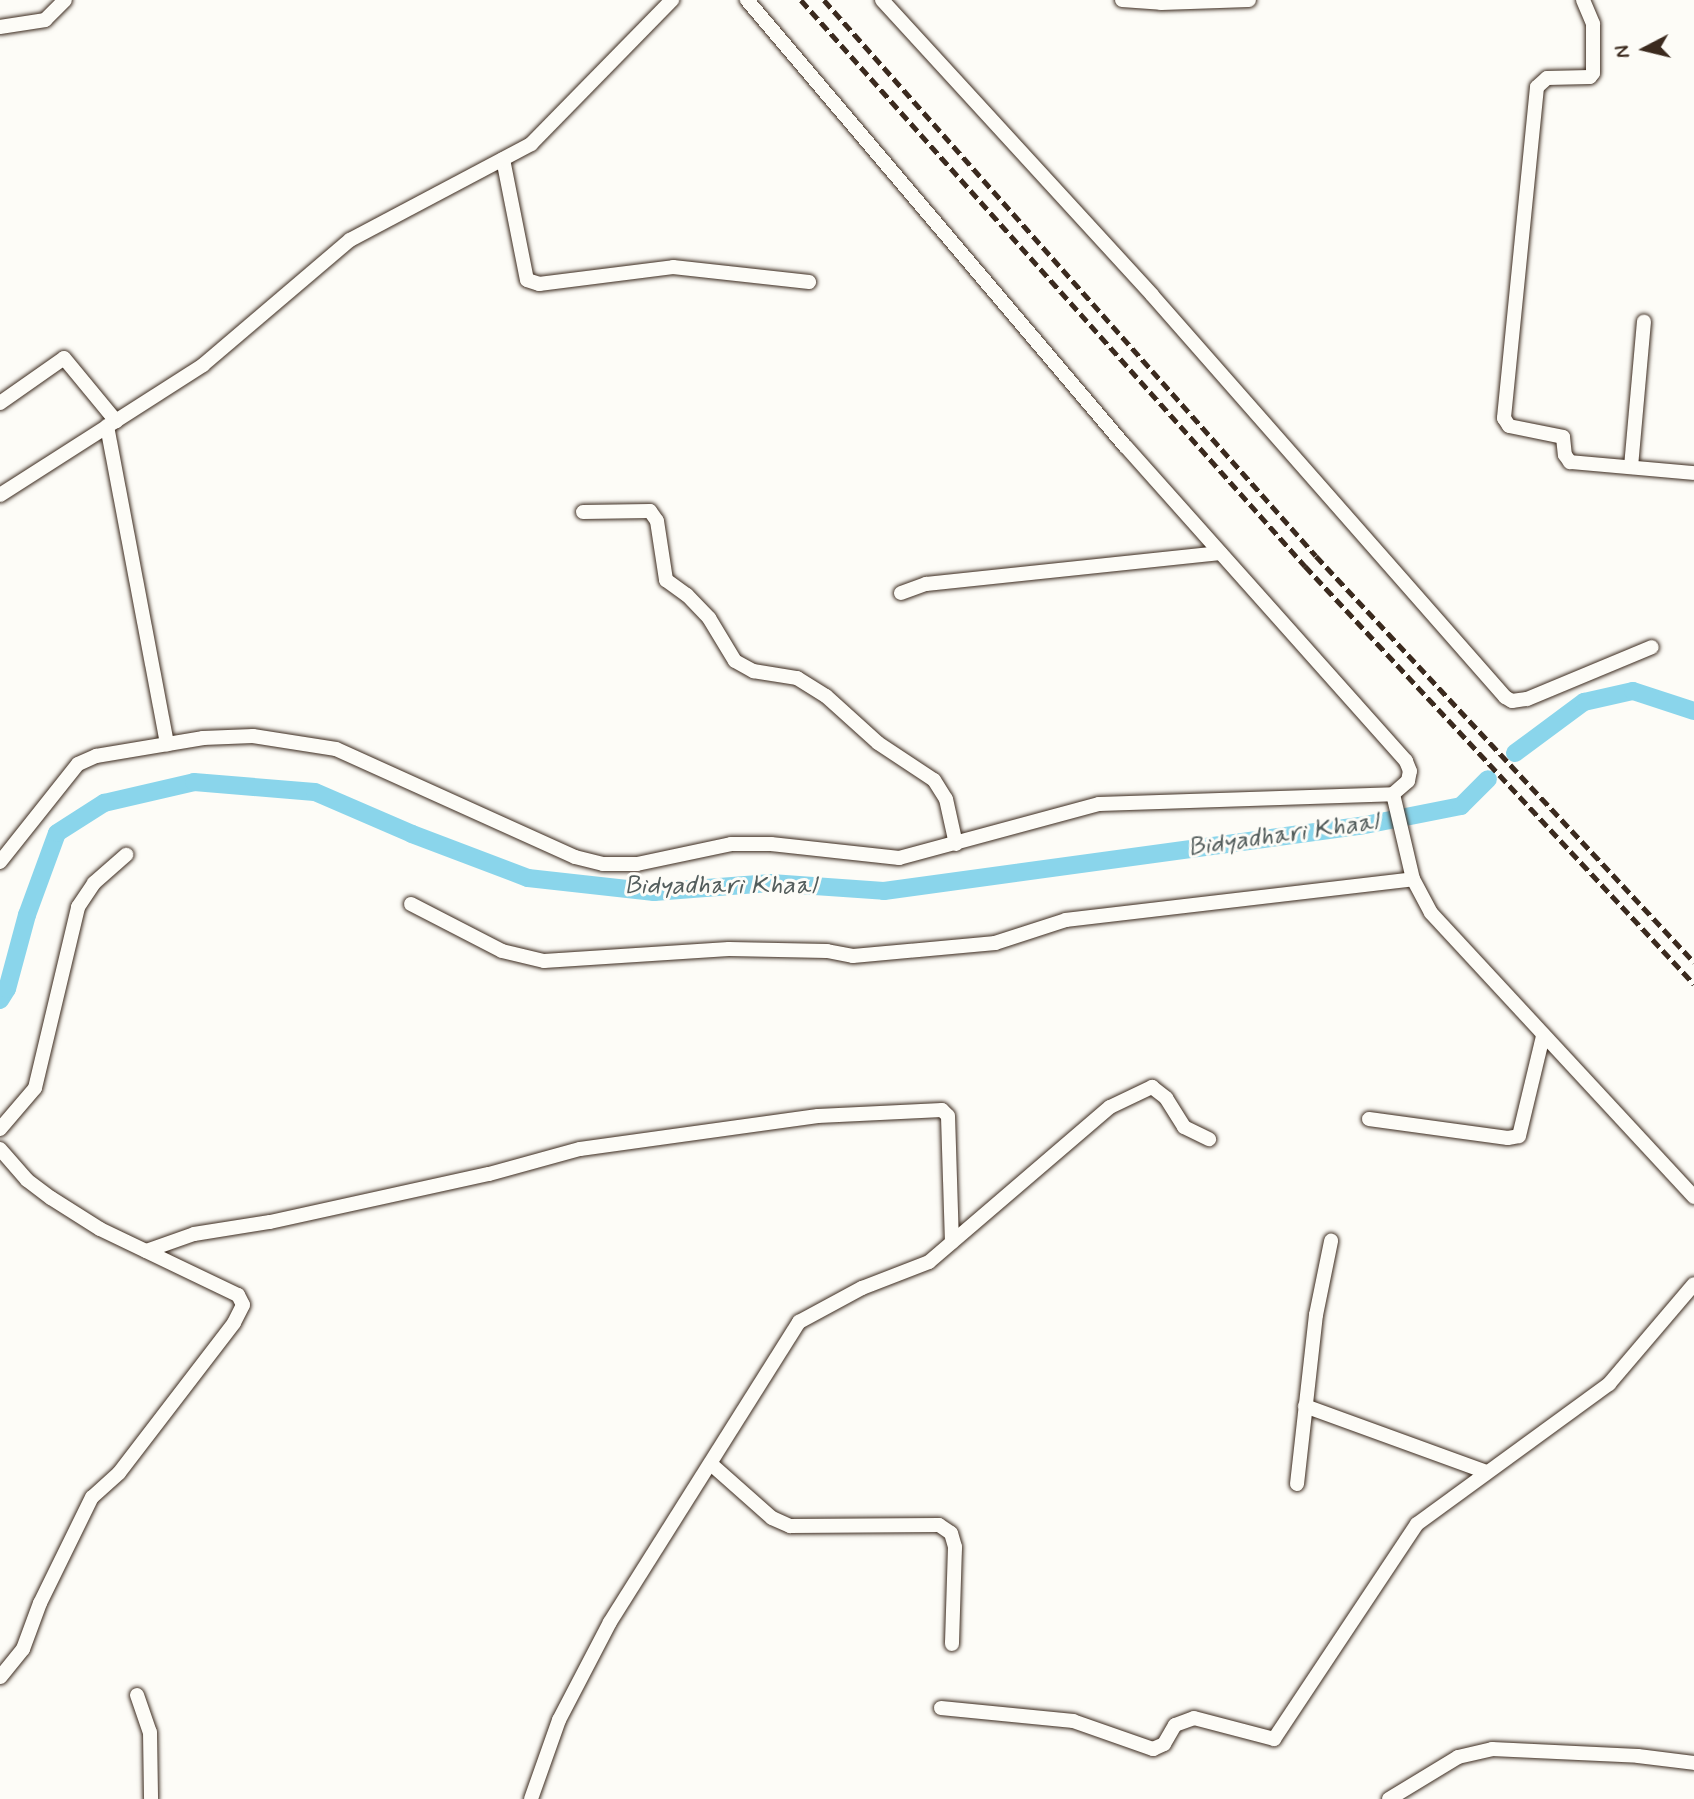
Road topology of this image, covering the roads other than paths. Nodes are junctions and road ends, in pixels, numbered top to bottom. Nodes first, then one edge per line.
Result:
1 (65, 0) edge
2 (672, 0) edge
3 (747, 0) edge
4 (882, 0) edge
5 (1122, 0) edge
6 (1249, 0) edge
7 (1583, 0) edge
8 (0, 27) edge
9 (503, 159) junction
10 (809, 282) dead end
11 (1644, 322) dead end
12 (0, 403) edge
13 (111, 423) junction
14 (1631, 467) junction
15 (1694, 473) edge
16 (0, 495) edge
17 (583, 512) dead end
18 (1220, 553) junction
19 (901, 593) dead end
20 (1652, 647) dead end
21 (167, 744) junction
22 (1393, 794) junction
23 (956, 844) junction
24 (126, 855) dead end
25 (0, 862) edge
26 (1413, 879) junction
27 (411, 904) dead end
28 (1543, 1036) junction
29 (1368, 1119) dead end
30 (0, 1129) edge
31 (1209, 1139) dead end
32 (0, 1149) edge
33 (1694, 1197) edge
34 (1331, 1241) dead end
35 (952, 1242) junction
36 (146, 1251) junction
37 (1694, 1284) edge
38 (1305, 1406) junction
39 (711, 1464) junction
40 (1486, 1472) junction
41 (1297, 1484) dead end
42 (952, 1644) dead end
43 (0, 1677) edge
44 (137, 1695) dead end
45 (941, 1708) dead end
46 (1694, 1763) edge
47 (151, 1799) edge
48 (531, 1799) edge
49 (1389, 1799) edge

1 - 8 street
2 - 9 street
3 - 18 street
4 - 20 street
5 - 6 street
7 - 14 street
9 - 10 street
9 - 13 street
11 - 14 street
12 - 13 street
13 - 16 street
13 - 21 street
14 - 15 street
17 - 23 street
18 - 19 street
18 - 22 street
21 - 23 street
21 - 25 street
22 - 23 street
22 - 26 street
24 - 30 street
26 - 27 street
26 - 28 street
28 - 29 street
28 - 33 street
31 - 35 street
32 - 36 street
34 - 38 street
35 - 36 street
35 - 39 street
36 - 43 street
37 - 40 street
38 - 40 street
38 - 41 street
39 - 42 street
39 - 48 street
40 - 45 street
44 - 47 street
46 - 49 street

